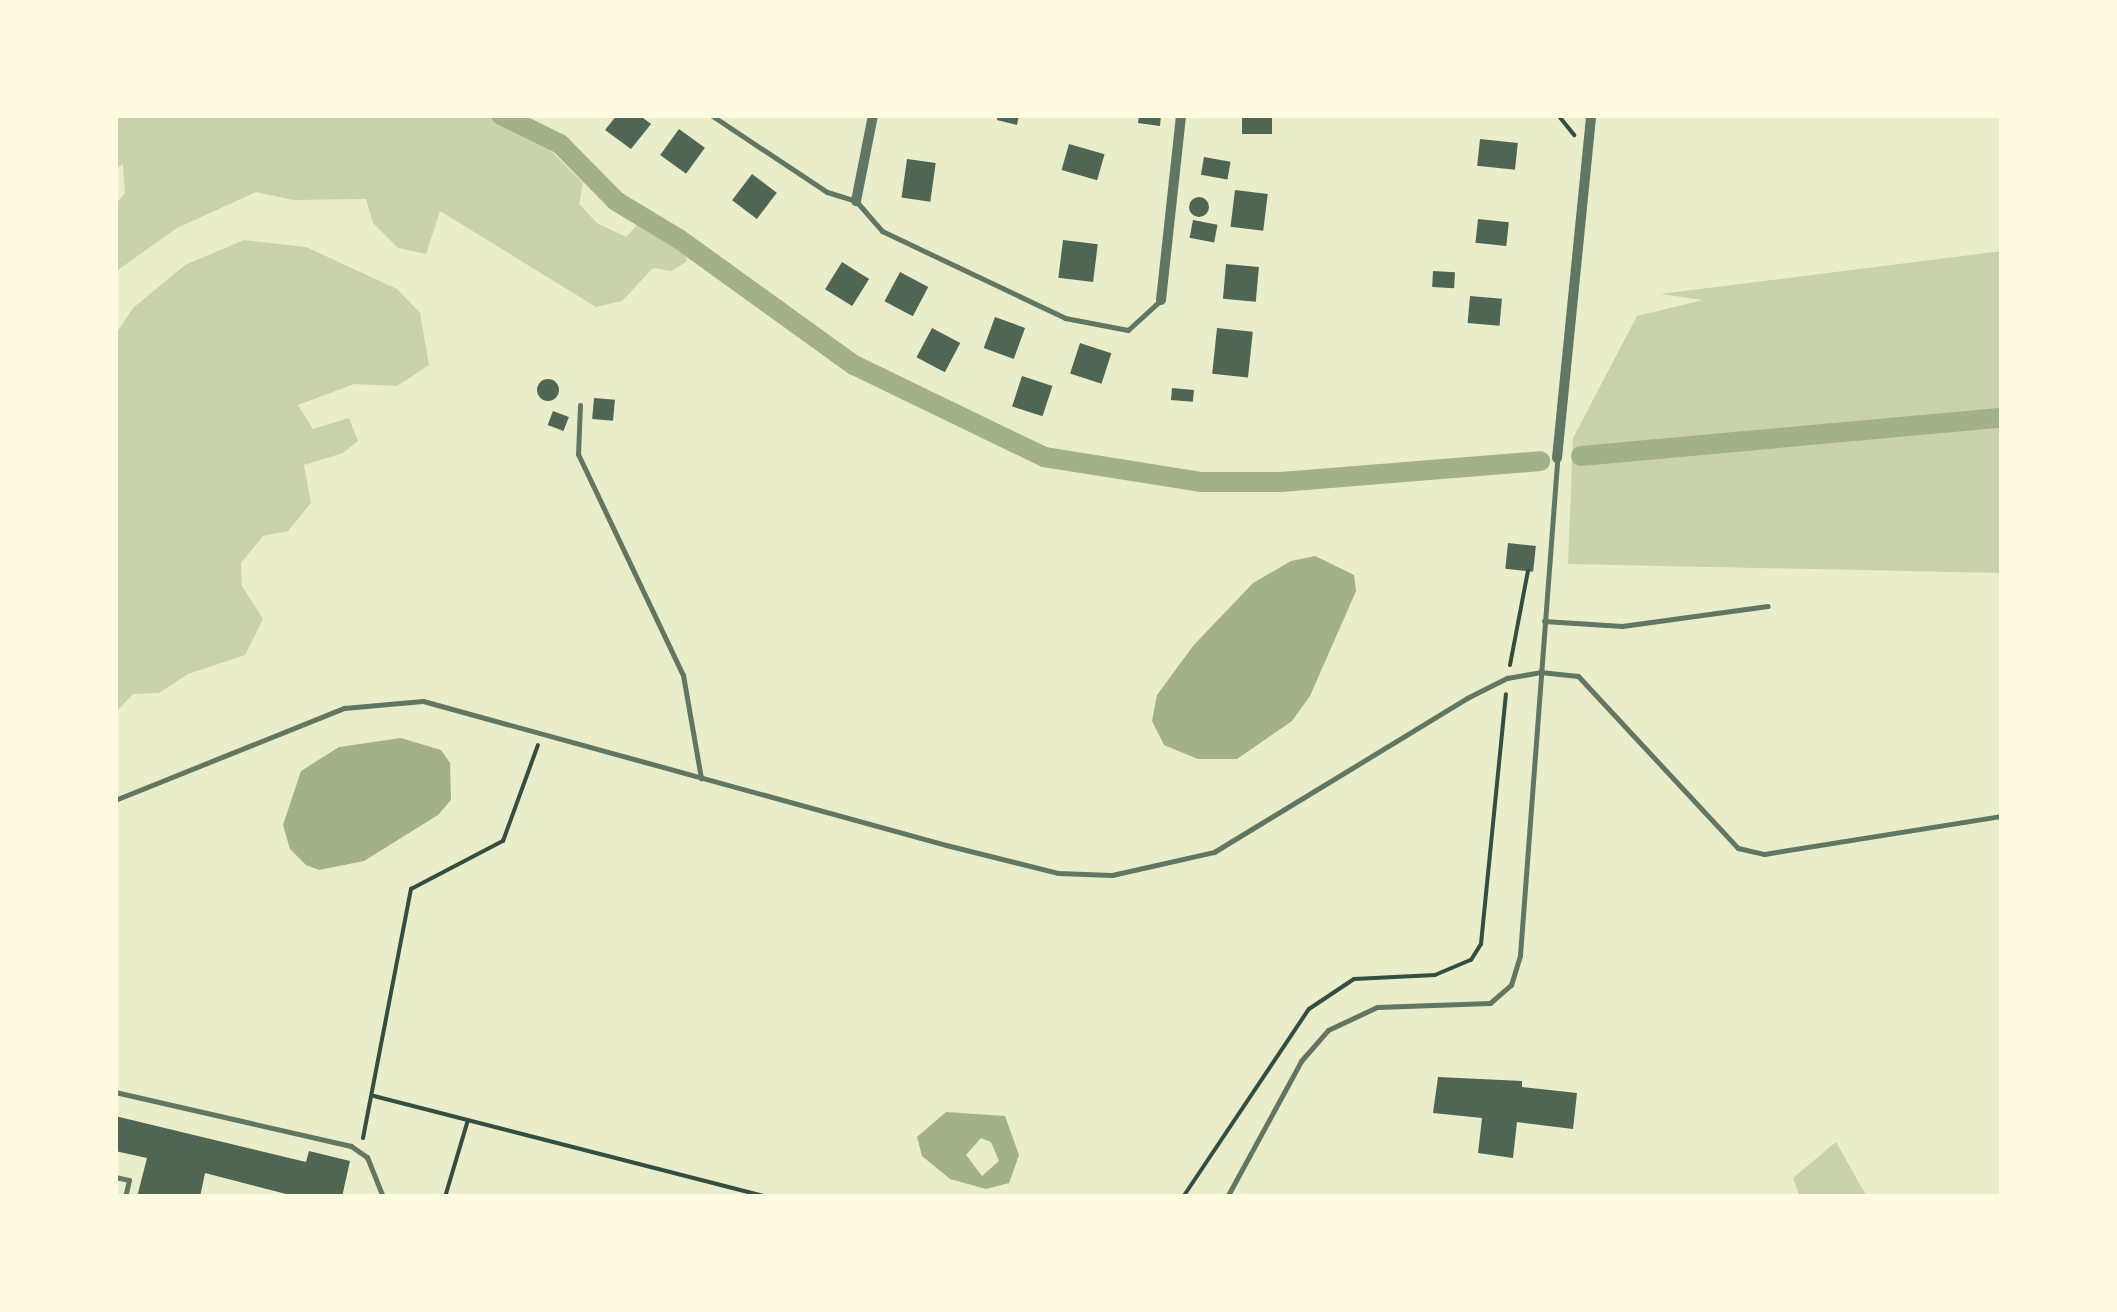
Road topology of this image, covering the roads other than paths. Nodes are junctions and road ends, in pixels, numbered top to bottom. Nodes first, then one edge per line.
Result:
1 (711, 115) edge
2 (873, 115) edge
3 (1180, 115) edge
4 (1591, 115) edge
5 (856, 201) junction
6 (1161, 300) joint
7 (580, 405) dead end
8 (1557, 458) joint
9 (1768, 606) dead end
10 (1544, 621) junction
11 (1540, 672) junction
12 (702, 778) junction
13 (115, 800) edge
14 (2002, 816) edge
15 (115, 1092) edge
16 (115, 1177) edge
17 (125, 1197) edge
18 (382, 1197) edge
19 (1228, 1197) edge

1 - 5 lane
2 - 5 street
3 - 6 street
4 - 8 street
5 - 6 lane
7 - 12 lane
8 - 10 lane
9 - 10 lane
10 - 11 lane
11 - 12 lane
11 - 14 lane
11 - 19 lane
12 - 13 lane
15 - 18 lane
16 - 17 lane

